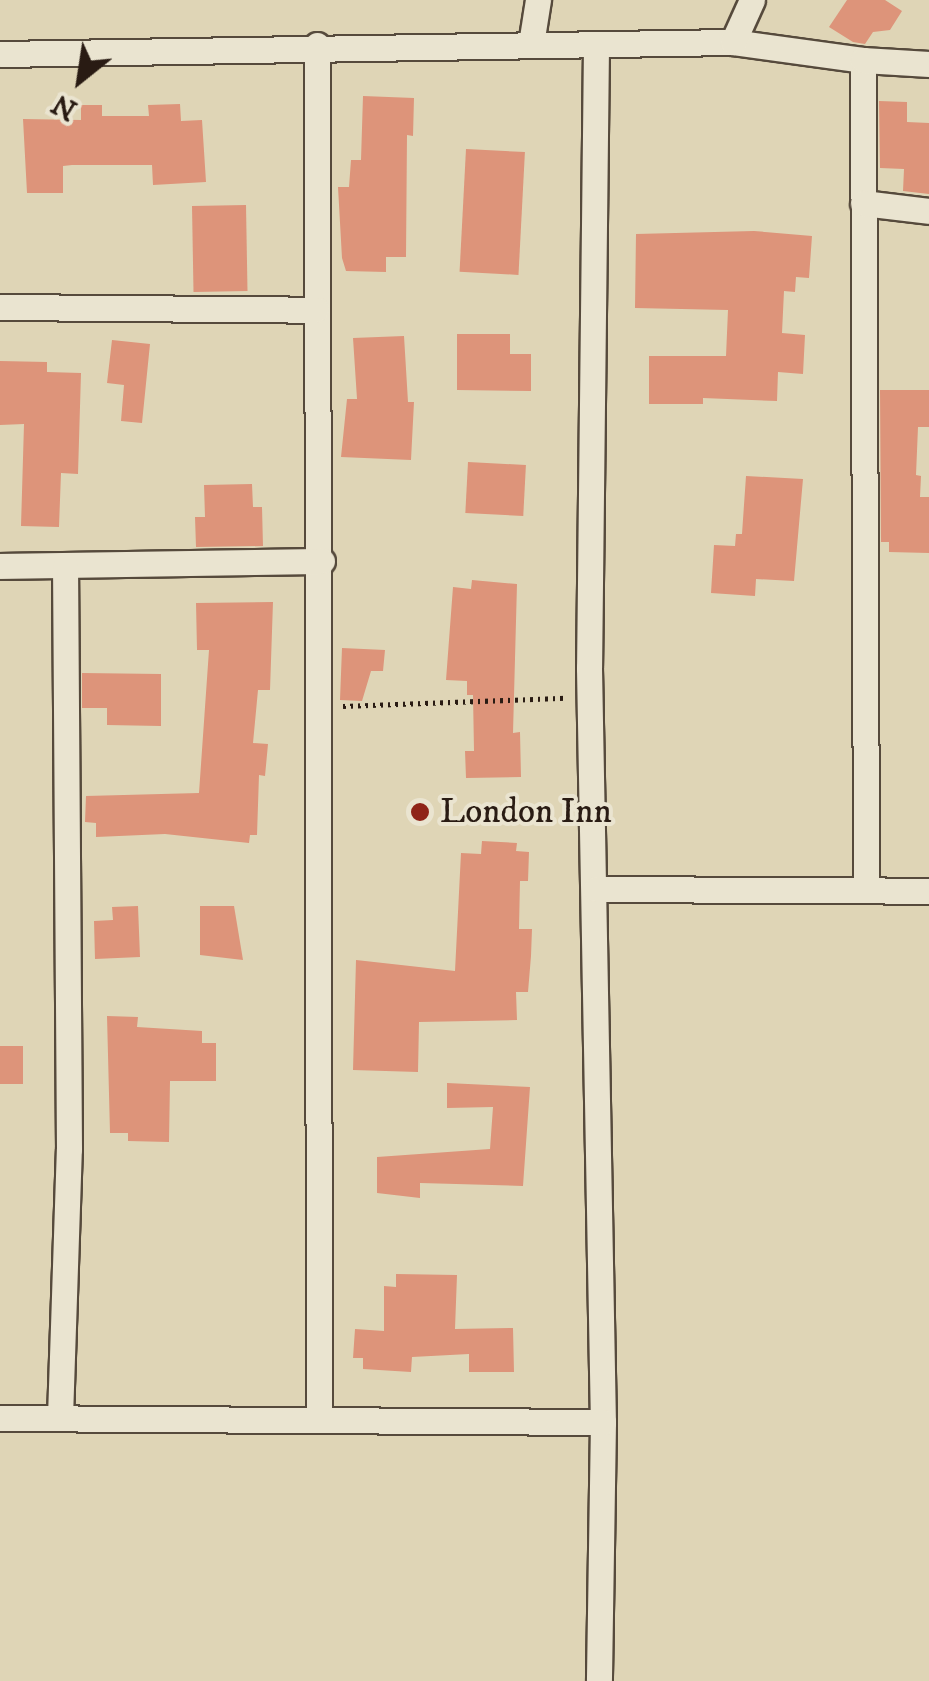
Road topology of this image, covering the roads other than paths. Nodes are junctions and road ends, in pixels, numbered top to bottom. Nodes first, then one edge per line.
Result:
1 (538, 0) edge
2 (752, 0) edge
3 (733, 42) junction
4 (531, 44) junction
5 (317, 45) junction
6 (596, 46) junction
7 (0, 54) edge
8 (864, 60) junction
9 (929, 64) edge
10 (863, 203) junction
11 (929, 211) edge
12 (0, 307) edge
13 (316, 310) junction
14 (322, 561) junction
15 (0, 566) edge
16 (65, 567) junction
17 (596, 889) junction
18 (866, 890) junction
19 (929, 891) edge
20 (60, 1417) junction
21 (320, 1417) junction
22 (0, 1418) edge
23 (603, 1422) junction
24 (599, 1681) edge

1 - 4 street
2 - 3 street
3 - 6 street
3 - 8 street
4 - 5 street
4 - 6 street
5 - 7 street
5 - 13 street
6 - 17 street
8 - 9 street
8 - 10 street
10 - 11 street
10 - 18 street
12 - 13 street
13 - 14 street
14 - 16 street
14 - 21 street
15 - 16 street
16 - 20 street
17 - 18 street
17 - 23 street
18 - 19 street
20 - 21 street
20 - 22 street
21 - 23 street
23 - 24 street

